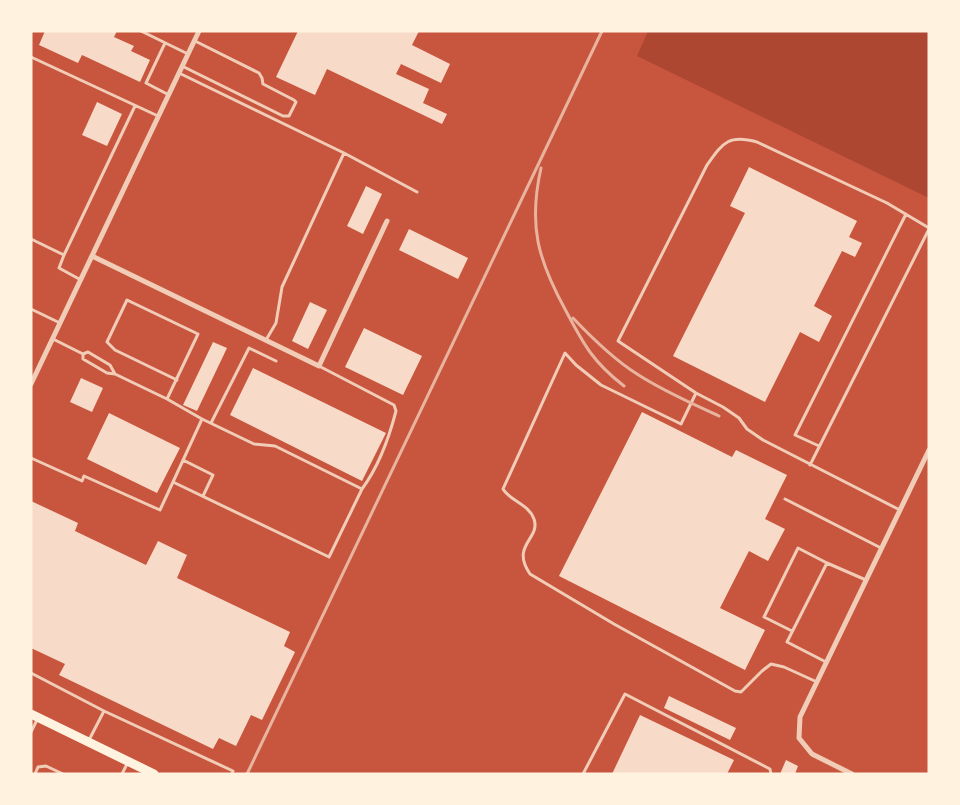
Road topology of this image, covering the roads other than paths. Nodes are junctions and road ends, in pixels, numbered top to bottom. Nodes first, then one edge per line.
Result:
1 (141, 31) edge
2 (199, 31) edge
3 (194, 41) junction
4 (165, 43) junction
5 (188, 54) junction
6 (31, 57) edge
7 (182, 66) junction
8 (179, 73) junction
9 (169, 95) junction
10 (135, 106) junction
11 (158, 116) junction
12 (344, 153) junction
13 (417, 192) dead end
14 (906, 214) junction
15 (387, 221) dead end
16 (929, 228) edge
17 (31, 239) edge
18 (64, 255) junction
19 (92, 256) junction
20 (81, 280) junction
21 (31, 309) edge
22 (60, 323) junction
23 (53, 339) junction
24 (266, 341) junction
25 (83, 354) junction
26 (276, 361) dead end
27 (319, 366) junction
28 (115, 374) junction
29 (177, 380) junction
30 (31, 384) edge
31 (696, 393) junction
32 (167, 399) junction
33 (202, 418) junction
34 (210, 423) junction
35 (819, 446) junction
36 (929, 450) edge
37 (31, 458) edge
38 (183, 460) junction
39 (810, 465) junction
40 (173, 482) junction
41 (362, 489) junction
42 (203, 496) junction
43 (786, 499) dead end
44 (900, 510) junction
45 (882, 548) junction
46 (827, 563) junction
47 (866, 580) junction
48 (792, 631) junction
49 (826, 662) junction
50 (31, 673) edge
51 (817, 682) junction
52 (104, 711) junction
53 (35, 716) edge
54 (31, 732) edge
55 (88, 742) junction
56 (128, 761) junction
57 (233, 772) edge
58 (35, 774) edge
59 (62, 774) edge
60 (122, 774) edge
61 (154, 774) edge
62 (583, 774) edge
63 (771, 774) edge
64 (852, 774) edge

1 - 4 lane
2 - 3 street
3 - 5 street
3 - 7 lane
4 - 5 lane
4 - 9 lane
5 - 7 street
6 - 10 lane
7 - 8 street
8 - 9 street
8 - 12 lane
9 - 11 street
10 - 11 lane
10 - 18 lane
11 - 19 street
12 - 13 lane
12 - 24 lane
14 - 16 lane
14 - 31 lane
14 - 35 lane
15 - 27 street
16 - 35 lane
17 - 18 lane
18 - 20 lane
19 - 20 street
19 - 24 street
20 - 22 street
21 - 22 lane
22 - 23 street
23 - 25 lane
23 - 30 street
24 - 27 street
25 - 28 lane
25 - 28 lane
26 - 34 lane
27 - 41 lane
28 - 32 lane
29 - 29 lane
29 - 32 lane
31 - 39 lane
31 - 51 lane
32 - 33 lane
33 - 34 lane
33 - 38 lane
34 - 41 lane
35 - 39 lane
36 - 44 street
37 - 40 lane
38 - 40 lane
38 - 42 lane
39 - 44 lane
40 - 42 lane
41 - 42 lane
43 - 45 lane
44 - 45 street
45 - 47 street
46 - 47 lane
46 - 48 lane
46 - 48 lane
47 - 49 street
48 - 49 lane
49 - 51 street
50 - 52 lane
51 - 64 street
52 - 55 lane
52 - 57 lane
53 - 54 lane
53 - 55 main road
55 - 56 main road
56 - 60 lane
56 - 61 main road
58 - 59 lane
62 - 63 lane

